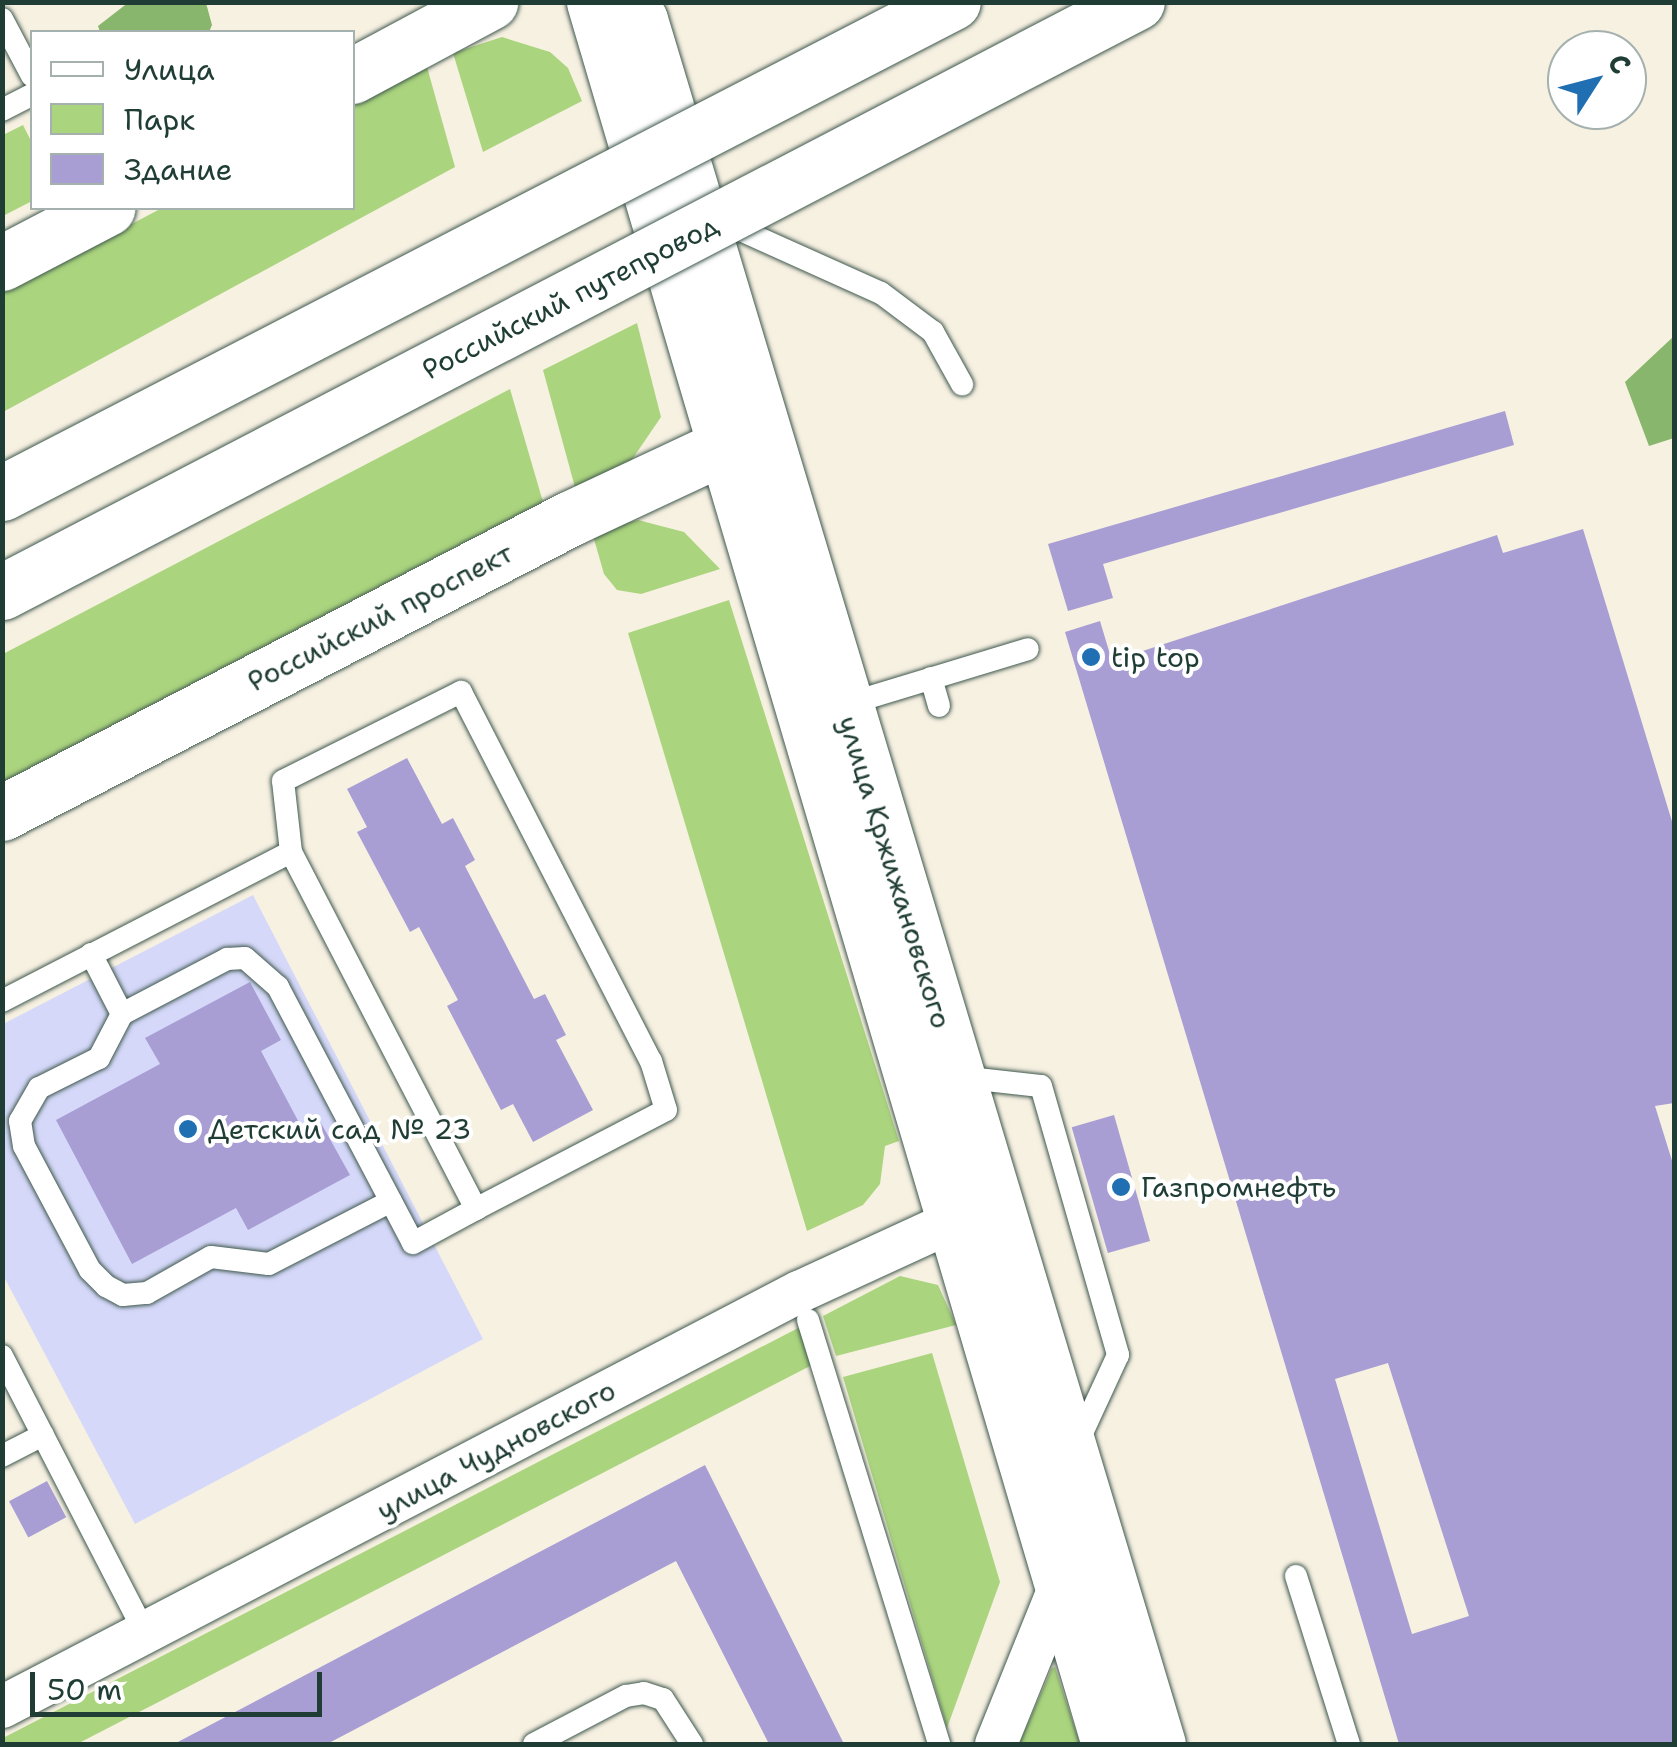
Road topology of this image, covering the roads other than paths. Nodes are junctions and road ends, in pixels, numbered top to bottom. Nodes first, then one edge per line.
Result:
1 (490, 2) edge
2 (594, 2) edge
3 (627, 2) edge
4 (953, 2) edge
5 (1136, 2) edge
6 (2, 19) edge
7 (30, 72) edge
8 (355, 74) edge
9 (30, 95) edge
10 (2, 110) edge
11 (101, 210) edge
12 (698, 215) junction
13 (2, 263) edge
14 (962, 384) dead end
15 (740, 437) junction
16 (2, 492) edge
17 (2, 592) edge
18 (1028, 649) dead end
19 (931, 678) junction
20 (939, 706) dead end
21 (823, 711) junction
22 (2, 813) edge
23 (290, 852) junction
24 (90, 954) junction
25 (2, 1001) edge
26 (122, 1014) junction
27 (936, 1082) junction
28 (391, 1201) junction
29 (476, 1209) junction
30 (974, 1210) junction
31 (808, 1320) dead end
32 (2, 1356) edge
33 (43, 1434) junction
34 (2, 1456) edge
35 (1070, 1458) junction
36 (1296, 1576) dead end
37 (1061, 1583) junction
38 (145, 1633) junction
39 (2, 1707) edge
40 (1342, 1743) edge
41 (534, 1744) edge
42 (692, 1744) edge
43 (939, 1744) edge
44 (996, 1744) edge
45 (1109, 1744) edge
46 (1158, 1744) edge

1 - 8 street
2 - 15 street, улица Кржижановского
3 - 12 street, улица Кржижановского
4 - 16 street, bridge
5 - 17 street, Российский путепровод, bridge
6 - 7 lane
9 - 10 lane
11 - 13 street
12 - 14 lane
12 - 15 street, улица Кржижановского
15 - 21 street, улица Кржижановского
15 - 22 street, Российский проспект
18 - 19 lane
19 - 20 lane
19 - 21 lane
21 - 27 street, улица Кржижановского
23 - 24 lane
23 - 29 lane
23 - 29 lane
24 - 25 lane
24 - 26 lane
26 - 28 lane
26 - 28 lane
27 - 30 street, улица Кржижановского
27 - 35 lane
28 - 29 lane
30 - 35 street, улица Кржижановского
30 - 37 street, улица Кржижановского
30 - 38 street, улица Чудновского
31 - 43 lane
32 - 33 lane
33 - 34 lane
33 - 38 lane
35 - 46 street, улица Кржижановского
36 - 40 lane
37 - 44 street
37 - 45 street, улица Кржижановского
38 - 39 street, улица Чудновского
41 - 42 lane

